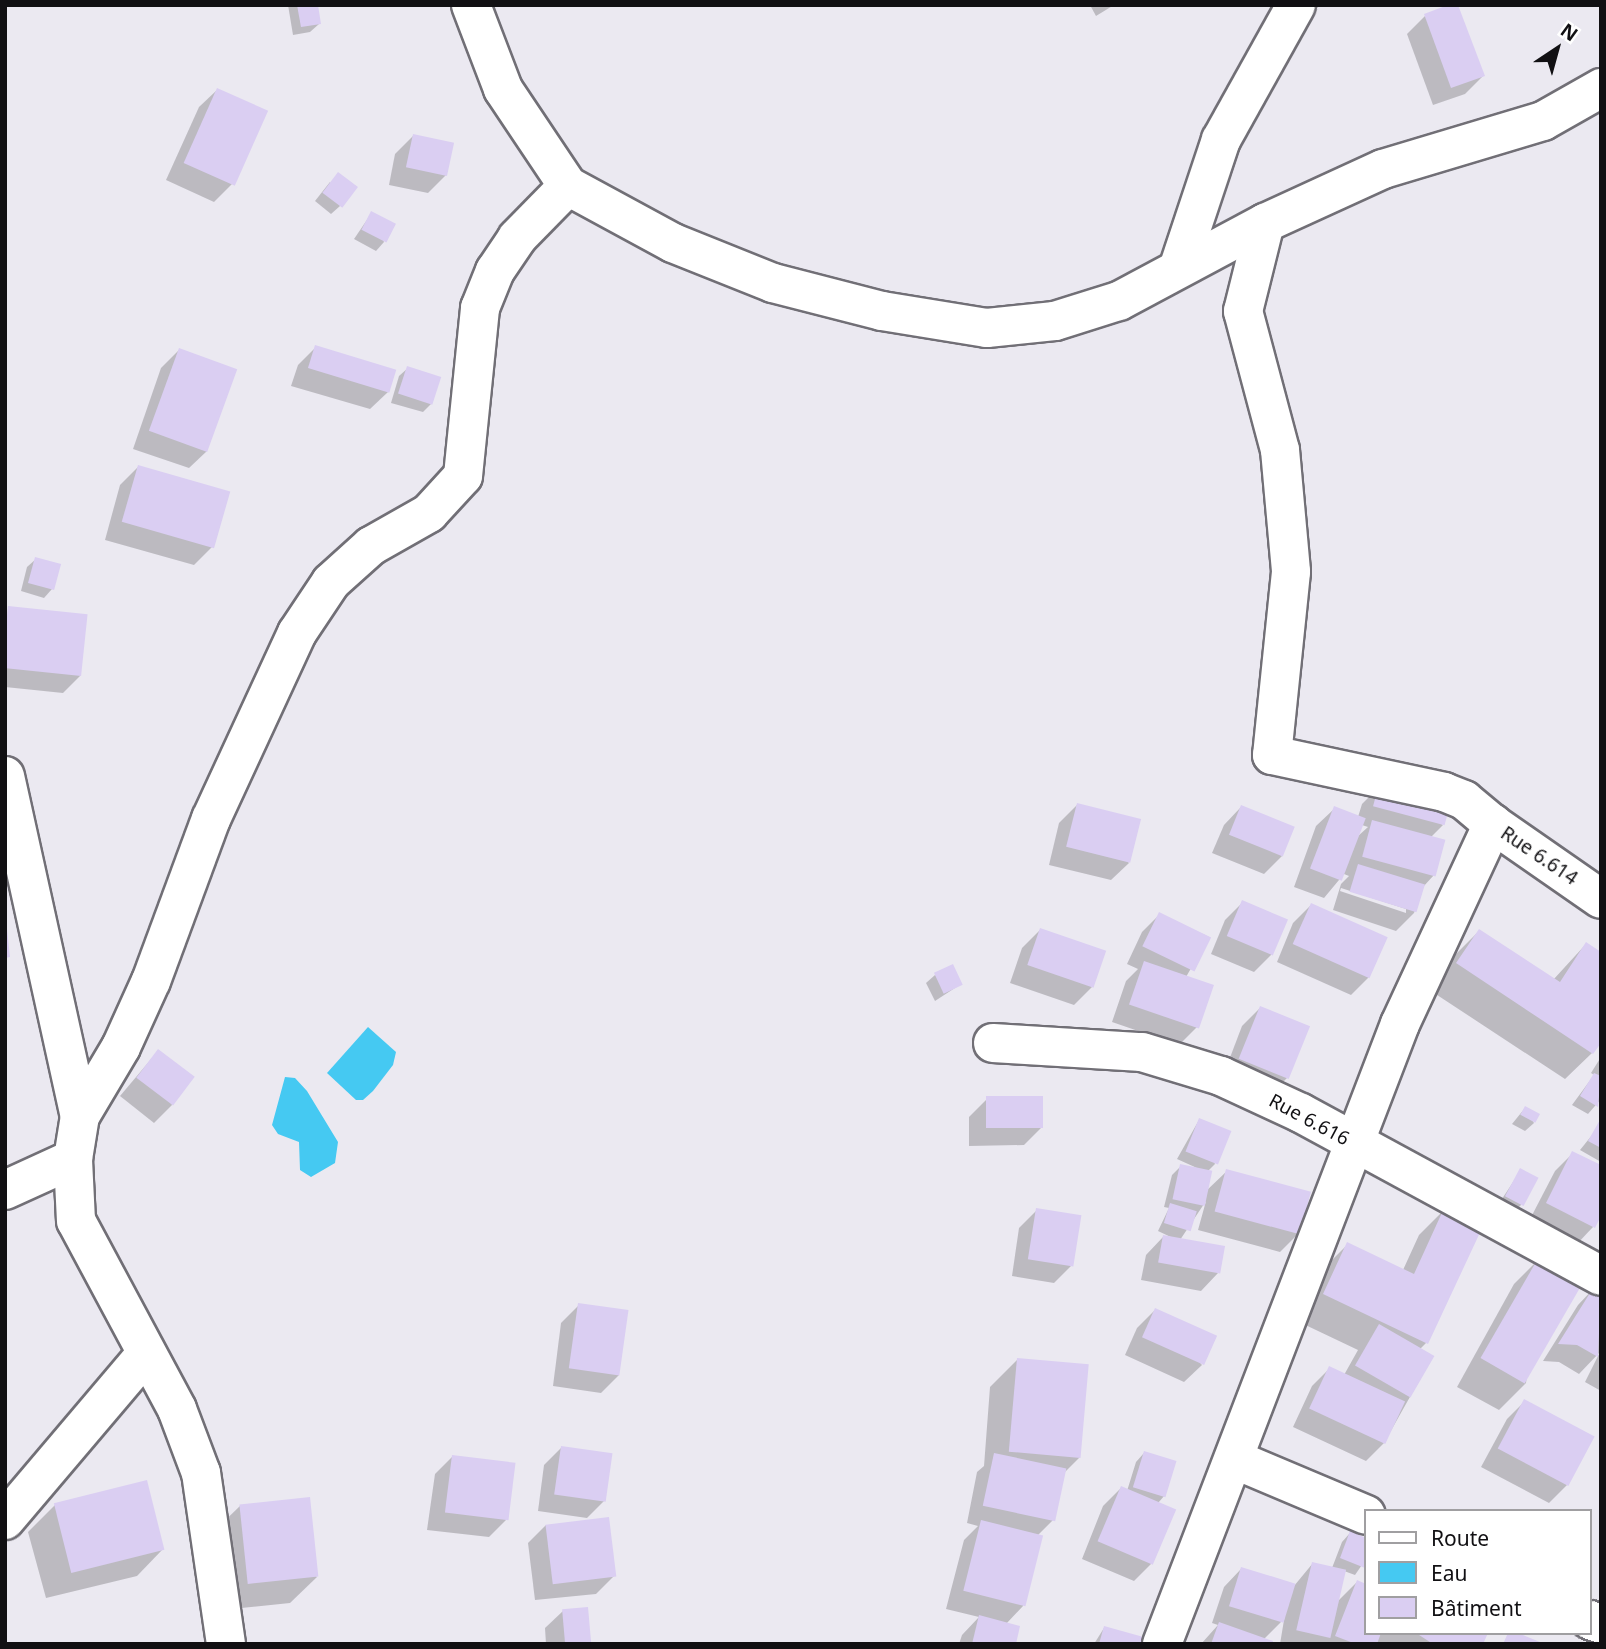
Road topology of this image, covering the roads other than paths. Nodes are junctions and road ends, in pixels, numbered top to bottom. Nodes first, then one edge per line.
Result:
1 (471, 5) edge
2 (1296, 5) edge
3 (1601, 88) edge
4 (568, 186) junction
5 (1265, 223) junction
6 (1179, 266) junction
7 (5, 776) edge
8 (1489, 833) junction
9 (1601, 899) edge
10 (993, 1043) dead end
11 (80, 1116) junction
12 (1356, 1144) junction
13 (73, 1159) junction
14 (5, 1189) edge
15 (1601, 1276) edge
16 (145, 1355) junction
17 (1236, 1460) junction
18 (1364, 1514) edge
19 (5, 1520) edge
20 (226, 1644) edge
21 (1162, 1644) edge

1 - 4 street
2 - 6 street
3 - 5 street
4 - 6 street
4 - 11 street
5 - 6 street
5 - 8 street, Rue 6.614
7 - 11 street
8 - 9 street, Rue 6.614
8 - 12 street
10 - 12 street, Rue 6.616
11 - 13 street
12 - 15 street, Rue 6.616
12 - 17 street
13 - 14 street
13 - 16 street
16 - 19 street
16 - 20 street
17 - 18 street
17 - 21 street

